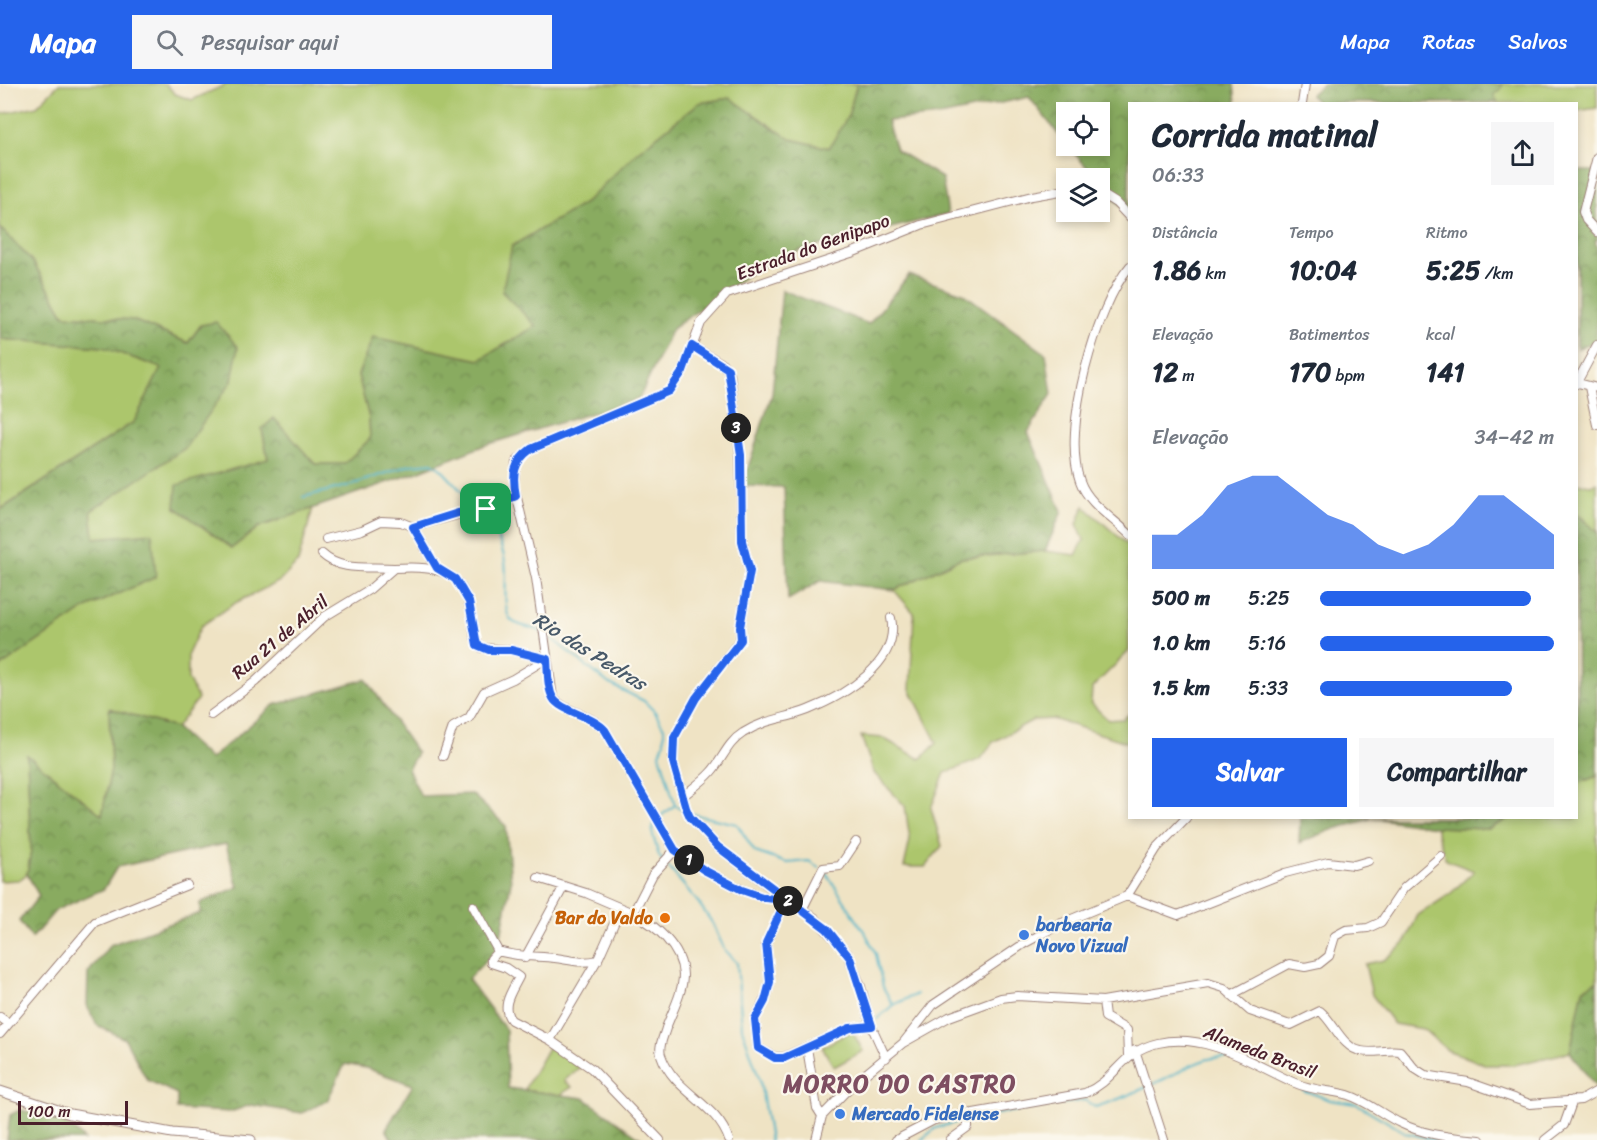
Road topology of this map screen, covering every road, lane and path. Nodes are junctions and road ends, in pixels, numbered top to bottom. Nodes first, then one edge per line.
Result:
1 (1305, 84) edge
2 (1302, 102) edge
3 (1597, 158) edge
4 (1056, 192) edge
5 (1110, 199) edge
6 (1128, 216) edge
7 (1597, 232) edge
8 (1128, 268) edge
9 (1597, 345) edge
10 (692, 346) junction
11 (1578, 382) edge
12 (1578, 384) edge
13 (1593, 388) edge
14 (1597, 425) edge
15 (516, 496) junction
16 (413, 527) junction
17 (1128, 533) edge
18 (326, 539) dead end
19 (322, 554) dead end
20 (394, 568) junction
21 (437, 568) junction
22 (891, 618) dead end
23 (546, 659) junction
24 (211, 715) dead end
25 (443, 756) dead end
26 (683, 796) junction
27 (1185, 819) edge
28 (856, 842) dead end
29 (675, 850) junction
30 (1441, 856) dead end
31 (1368, 861) dead end
32 (538, 878) dead end
33 (187, 885) dead end
34 (564, 886) junction
35 (1127, 896) junction
36 (785, 899) junction
37 (473, 906) dead end
38 (621, 908) junction
39 (803, 908) junction
40 (633, 913) junction
41 (498, 951) junction
42 (525, 958) junction
43 (598, 960) junction
44 (1231, 995) junction
45 (1103, 1001) junction
46 (0, 1017) edge
47 (8, 1023) junction
48 (872, 1026) junction
49 (0, 1034) edge
50 (550, 1040) junction
51 (903, 1043) junction
52 (807, 1048) junction
53 (1132, 1053) junction
54 (886, 1058) junction
55 (0, 1090) edge
56 (1597, 1091) edge
57 (1573, 1100) junction
58 (968, 1113) junction
59 (822, 1116) junction
60 (952, 1139) edge
61 (252, 1140) edge
62 (660, 1140) edge
63 (729, 1140) edge
64 (816, 1140) edge
65 (896, 1140) edge
66 (1164, 1140) edge
67 (1480, 1140) edge
68 (1545, 1140) edge

1 - 2 street
3 - 7 street
4 - 10 street, Estrada do Genipapo
5 - 6 street
8 - 17 street
9 - 11 street
10 - 15 street, Estrada do Genipapo
10 - 26 street
12 - 13 street
13 - 14 street
15 - 16 street
15 - 23 street, Estrada do Genipapo
16 - 18 street
16 - 21 street
19 - 20 street
20 - 21 street
20 - 24 street, Rua 21 de Abril
21 - 23 street
22 - 26 street
23 - 25 street
23 - 29 street, Estrada do Genipapo
26 - 36 street
27 - 35 street
28 - 39 street
29 - 36 street, Estrada do Genipapo
29 - 40 street
30 - 44 street
31 - 35 street
32 - 34 street
33 - 47 street
34 - 38 street
34 - 42 street
35 - 51 street
36 - 39 street
36 - 52 street
37 - 41 street
38 - 40 street
38 - 43 street
39 - 48 street
40 - 63 street
41 - 42 street
41 - 50 street
42 - 43 street
43 - 50 street
44 - 45 street
44 - 57 street
45 - 51 street
45 - 53 street
46 - 47 street
47 - 49 street
48 - 52 street
48 - 54 street
50 - 62 street
51 - 54 street
52 - 59 street
53 - 58 street
53 - 66 street
53 - 67 street, Alameda Brasil
54 - 59 street
55 - 61 main road
56 - 57 street
57 - 68 street
58 - 60 street
58 - 65 street
59 - 64 street

